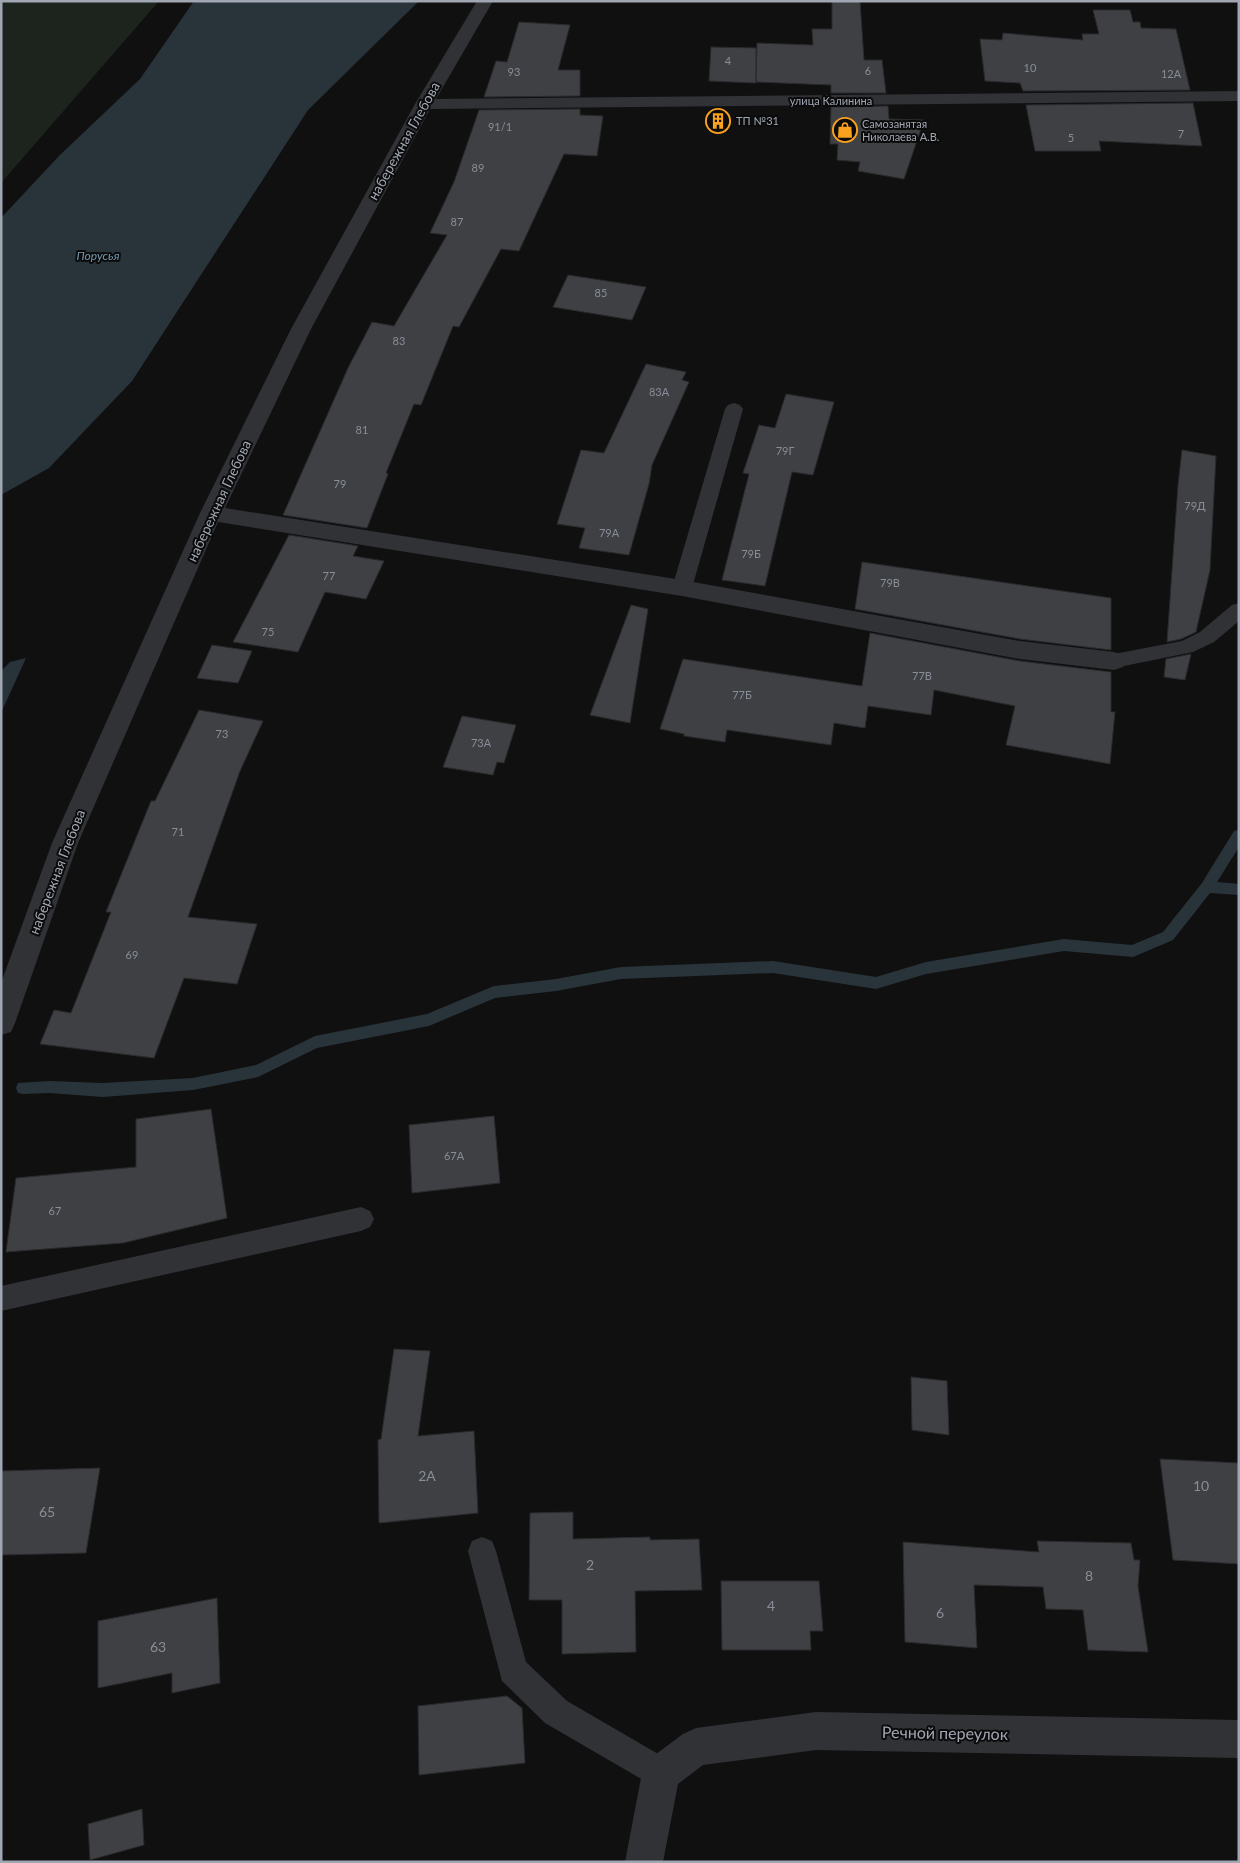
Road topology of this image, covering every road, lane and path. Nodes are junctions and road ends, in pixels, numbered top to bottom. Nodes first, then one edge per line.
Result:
1 (484, 1) edge
2 (1239, 96) edge
3 (424, 104) junction
4 (734, 408) dead end
5 (211, 513) junction
6 (682, 588) junction
7 (1239, 610) edge
8 (1114, 661) joint
9 (1, 1023) edge
10 (361, 1219) dead end
11 (1, 1299) edge
12 (482, 1551) dead end
13 (1239, 1738) edge
14 (661, 1773) junction
15 (644, 1862) edge

1 - 3 street, набережная Глебова
2 - 3 street, улица Калинина
3 - 5 street, набережная Глебова
4 - 6 lane
5 - 6 street
5 - 9 street, набережная Глебова
6 - 8 street
7 - 8 lane
10 - 11 lane
12 - 14 lane
13 - 14 street, Речной переулок
14 - 15 street

